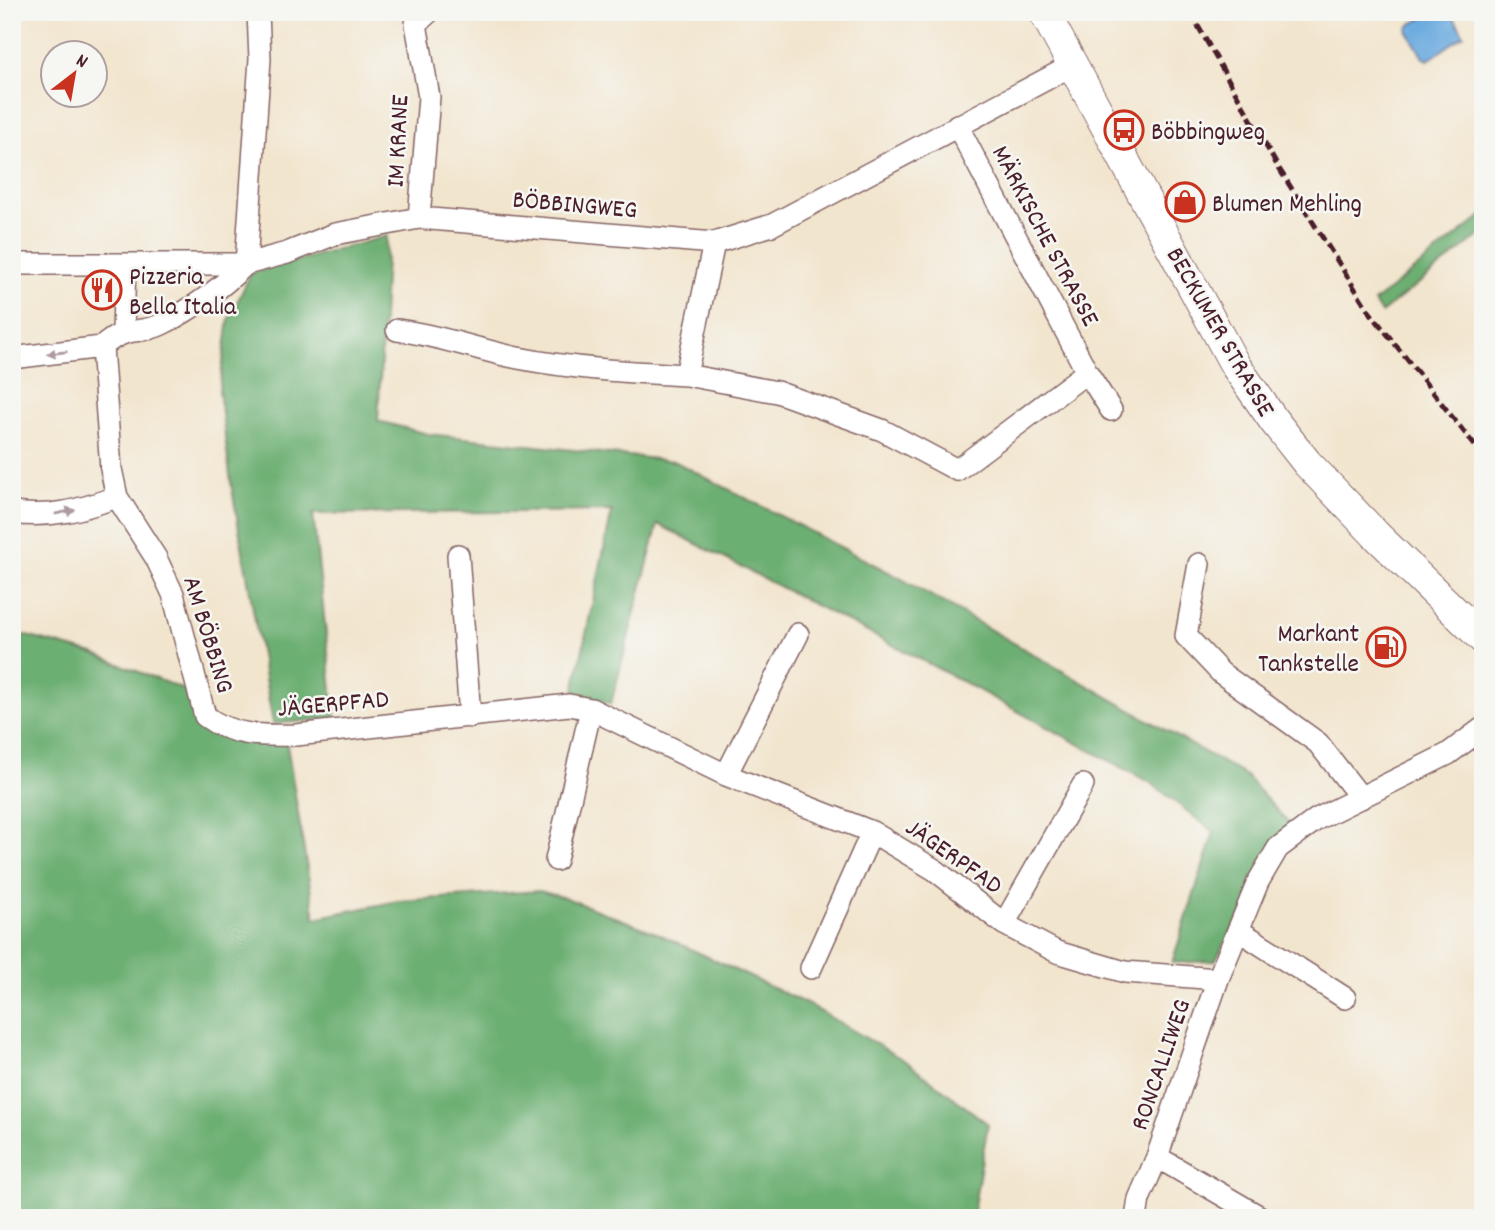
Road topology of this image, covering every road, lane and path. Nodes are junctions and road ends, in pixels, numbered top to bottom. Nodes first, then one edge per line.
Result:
1 (258, 12) edge
2 (1044, 12) edge
3 (418, 16) edge
4 (1073, 65) junction
5 (957, 125) junction
6 (419, 218) junction
7 (714, 243) junction
8 (12, 264) edge
9 (125, 264) junction
10 (246, 264) junction
11 (397, 330) dead end
12 (123, 331) junction
13 (102, 347) junction
14 (12, 358) edge
15 (1087, 372) junction
16 (686, 375) junction
17 (1111, 410) dead end
18 (117, 497) junction
19 (12, 513) edge
20 (458, 555) dead end
21 (1199, 564) dead end
22 (798, 634) dead end
23 (1483, 639) edge
24 (591, 709) junction
25 (205, 716) joint
26 (470, 717) junction
27 (1483, 728) edge
28 (726, 775) junction
29 (1083, 785) dead end
30 (1361, 798) junction
31 (872, 832) junction
32 (556, 860) dead end
33 (1004, 924) junction
34 (1238, 930) junction
35 (811, 968) dead end
36 (1218, 979) junction
37 (1345, 998) dead end
38 (1157, 1157) junction
39 (1136, 1218) edge
40 (1262, 1218) edge

1 - 10 street
2 - 4 main road, BECKUMER STRASSE
3 - 6 street, IM KRANE
4 - 5 street, BÖBBINGWEG
4 - 23 main road, BECKUMER STRASSE
5 - 7 street, BÖBBINGWEG
5 - 15 street, MÄRKISCHE STRASSE
6 - 7 street, BÖBBINGWEG
6 - 10 street, BÖBBINGWEG
7 - 16 street
8 - 9 street, BÖBBINGWEG
9 - 10 street, BÖBBINGWEG
9 - 12 street
10 - 12 street, BÖBBINGWEG
11 - 16 street
12 - 13 street
13 -> 14 street
13 - 18 street, AM BÖBBING
15 - 16 street
15 - 17 street, MÄRKISCHE STRASSE
19 -> 18 street
18 - 25 street, AM BÖBBING
20 - 26 street
21 - 30 street
22 - 28 street
24 - 26 street, JÄGERPFAD
24 - 28 street, JÄGERPFAD
24 - 32 street
25 - 26 street, JÄGERPFAD
27 - 30 street, RONCALLIWEG
28 - 31 street, JÄGERPFAD
29 - 33 street, JÄGERPFAD
30 - 34 street, RONCALLIWEG
31 - 33 street, JÄGERPFAD
31 - 35 street, JÄGERPFAD
33 - 36 street, JÄGERPFAD
34 - 36 street, RONCALLIWEG
34 - 37 street
36 - 38 street, RONCALLIWEG
38 - 39 street, RONCALLIWEG
38 - 40 street

